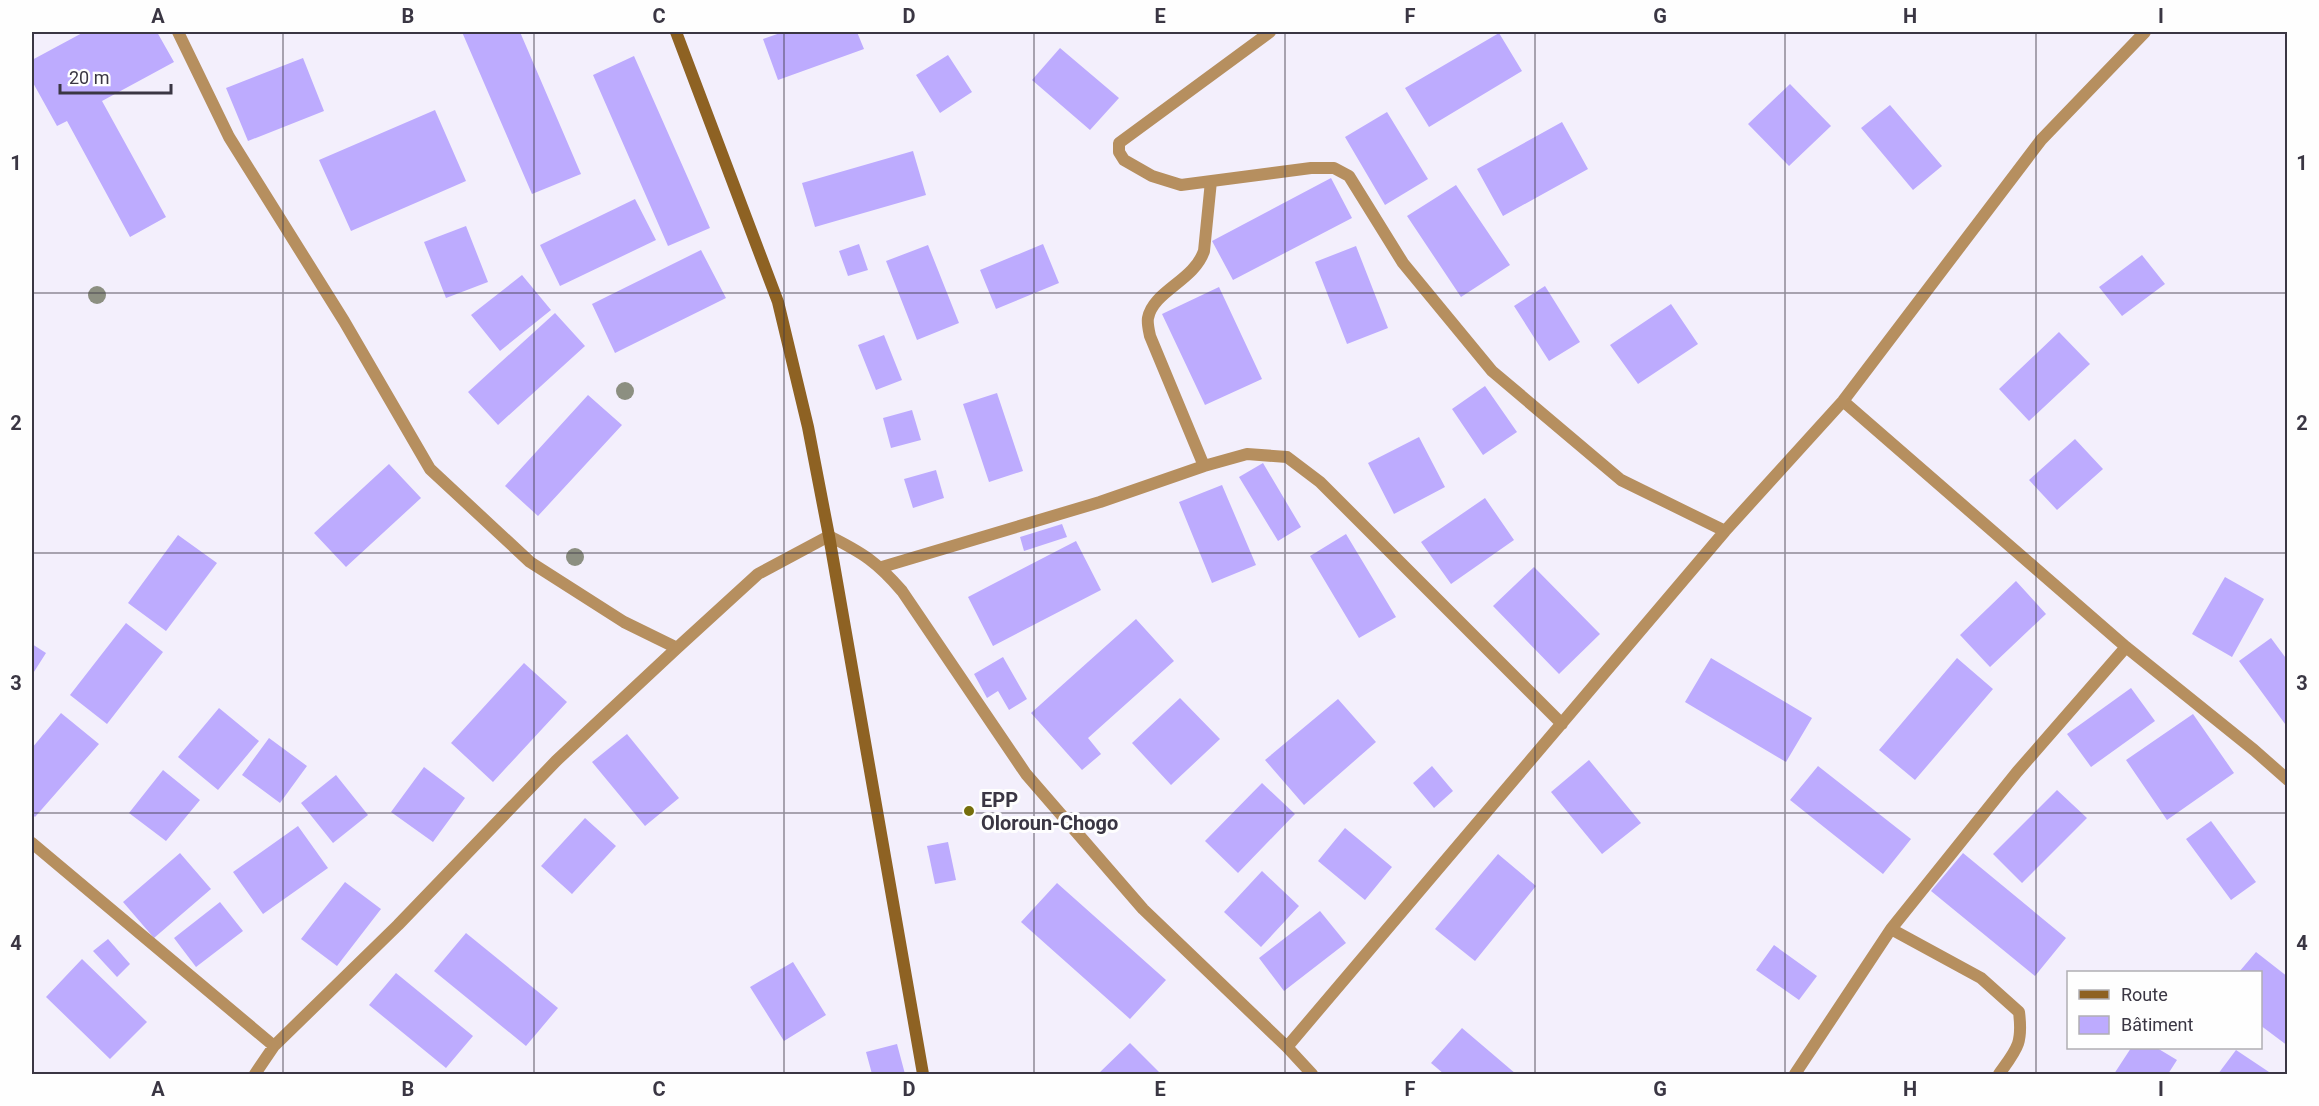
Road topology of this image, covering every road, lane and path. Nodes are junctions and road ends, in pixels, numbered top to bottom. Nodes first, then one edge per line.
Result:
1 (178, 32) edge
2 (676, 32) edge
3 (1270, 32) edge
4 (2145, 32) edge
5 (1211, 181) junction
6 (1843, 401) junction
7 (1204, 466) junction
8 (1725, 531) junction
9 (829, 536) junction
10 (882, 567) junction
11 (2126, 647) junction
12 (677, 648) junction
13 (1562, 724) junction
14 (2288, 780) edge
15 (32, 843) edge
16 (1891, 929) junction
17 (274, 1046) junction
18 (1287, 1047) junction
19 (255, 1074) edge
20 (923, 1074) edge
21 (1312, 1074) edge
22 (1795, 1074) edge
23 (1999, 1074) edge

1 - 12 street
2 - 9 street
3 - 5 street
4 - 6 street
5 - 7 street
5 - 8 street
6 - 8 street
6 - 11 street
7 - 10 street
7 - 13 street
8 - 13 street
9 - 10 street
9 - 12 street
9 - 20 street
10 - 18 street
11 - 14 street
11 - 16 street
12 - 17 street
13 - 18 street
15 - 17 street
16 - 22 street
16 - 23 street
17 - 19 street
18 - 21 street

